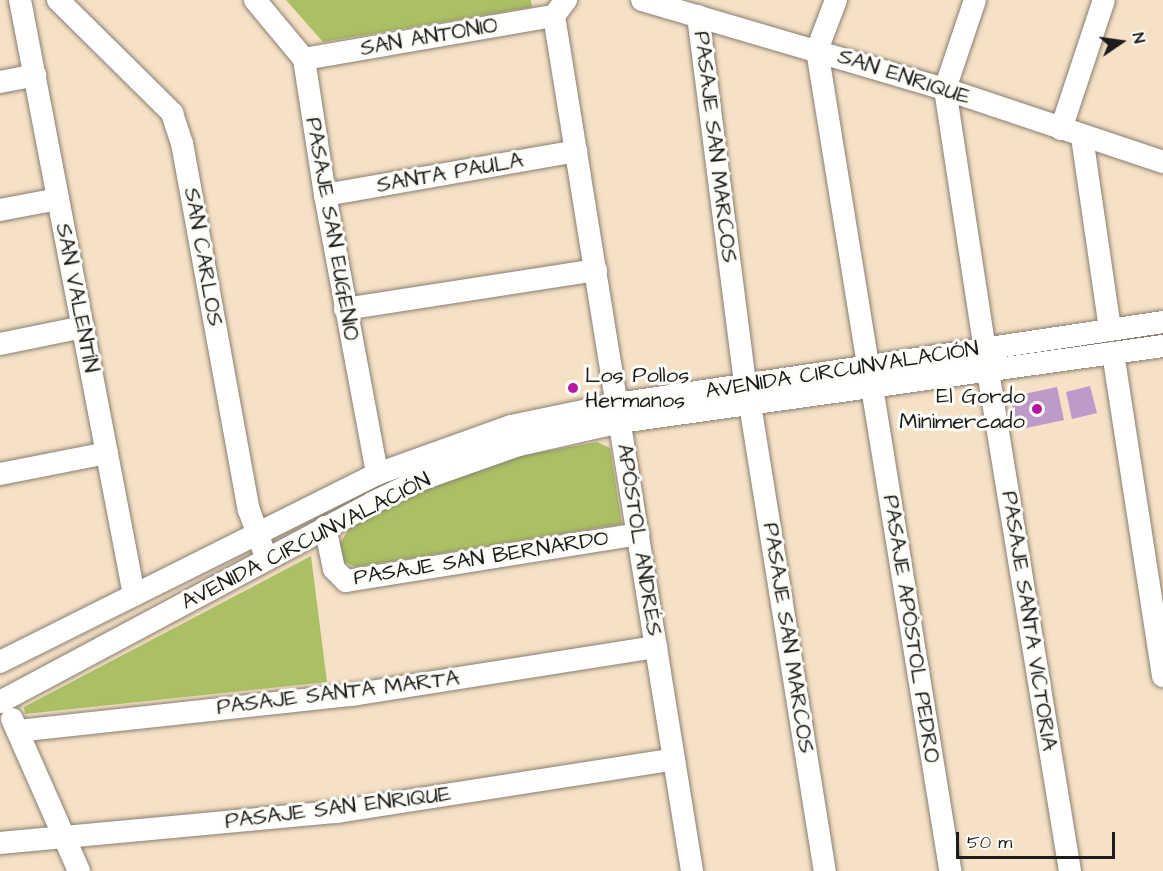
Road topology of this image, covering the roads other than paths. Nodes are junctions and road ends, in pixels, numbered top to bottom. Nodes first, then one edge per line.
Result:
1 (20, 0) edge
2 (58, 0) edge
3 (255, 0) edge
4 (642, 0) edge
5 (836, 0) edge
6 (975, 0) edge
7 (1104, 0) edge
8 (560, 8) edge
9 (698, 16) junction
10 (818, 50) junction
11 (304, 59) junction
12 (35, 75) junction
13 (0, 82) edge
14 (945, 89) junction
15 (1071, 133) junction
16 (576, 151) junction
17 (1163, 162) edge
18 (325, 195) junction
19 (58, 199) junction
20 (0, 210) edge
21 (596, 270) junction
22 (345, 309) junction
23 (1163, 322) edge
24 (83, 327) junction
25 (1110, 330) junction
26 (0, 344) edge
27 (1163, 346) edge
28 (1113, 353) junction
29 (986, 360) junction
30 (870, 377) junction
31 (748, 394) junction
32 (619, 413) junction
33 (107, 453) junction
34 (0, 474) edge
35 (377, 474) junction
36 (325, 527) junction
37 (638, 534) junction
38 (257, 535) junction
39 (268, 558) junction
40 (134, 595) junction
41 (656, 647) junction
42 (0, 662) edge
43 (1163, 676) edge
44 (1, 698) edge
45 (18, 731) junction
46 (674, 759) junction
47 (65, 838) junction
48 (0, 843) edge
49 (79, 871) edge
50 (692, 871) edge
51 (825, 871) edge
52 (950, 871) edge
53 (1070, 871) edge

1 - 12 street, SAN VALENTÍN
2 - 38 street, SAN CARLOS
3 - 11 street
4 - 9 street, SAN ENRIQUE
5 - 10 street
6 - 14 street
7 - 15 street
8 - 11 street, SAN ANTONIO
8 - 16 street, APÓSTOL ANDRÉS
9 - 10 street, SAN ENRIQUE
9 - 31 street, PASAJE SAN MARCOS
10 - 14 street, SAN ENRIQUE
10 - 30 street, PASAJE APÓSTOL PEDRO
11 - 18 street, PASAJE SAN EUGENIO
12 - 13 street
12 - 19 street, SAN VALENTÍN
14 - 15 street, SAN ENRIQUE
14 - 29 street, PASAJE SANTA VICTORIA
15 - 17 street, SAN ENRIQUE
15 - 25 street
16 - 18 street, SANTA PAULA
16 - 21 street, APÓSTOL ANDRÉS
18 - 22 street, PASAJE SAN EUGENIO
19 - 20 street
19 - 24 street, SAN VALENTÍN
21 - 22 street
21 - 32 street, APÓSTOL ANDRÉS
22 - 35 street, PASAJE SAN EUGENIO
23 - 25 street, AVENIDA CIRCUNVALACIÓN
24 - 26 street
24 - 33 street, SAN VALENTÍN
25 - 29 street, AVENIDA CIRCUNVALACIÓN
27 - 28 street, AVENIDA CIRCUNVALACIÓN
28 - 29 street, AVENIDA CIRCUNVALACIÓN
28 - 43 street
29 - 30 street, AVENIDA CIRCUNVALACIÓN
29 - 53 street, PASAJE SANTA VICTORIA
30 - 31 street, AVENIDA CIRCUNVALACIÓN
30 - 52 street, PASAJE APÓSTOL PEDRO
31 - 32 street, AVENIDA CIRCUNVALACIÓN
31 - 51 street, PASAJE SAN MARCOS
32 - 35 street, AVENIDA CIRCUNVALACIÓN
32 - 36 street, AVENIDA CIRCUNVALACIÓN
32 - 37 street, APÓSTOL ANDRÉS
33 - 34 street
33 - 40 street, SAN VALENTÍN
35 - 38 street, AVENIDA CIRCUNVALACIÓN
36 - 37 street, PASAJE SAN BERNARDO
36 - 39 street, AVENIDA CIRCUNVALACIÓN
37 - 41 street, APÓSTOL ANDRÉS
38 - 39 street, SAN CARLOS
38 - 40 street, AVENIDA CIRCUNVALACIÓN
39 - 44 street, AVENIDA CIRCUNVALACIÓN
40 - 42 street, AVENIDA CIRCUNVALACIÓN
41 - 45 street, PASAJE SANTA MARTA
41 - 46 street, APÓSTOL ANDRÉS
44 - 45 street
45 - 47 street
46 - 47 street, PASAJE SAN ENRIQUE
46 - 50 street, APÓSTOL ANDRÉS
47 - 48 street, PASAJE SAN ENRIQUE
47 - 49 street

